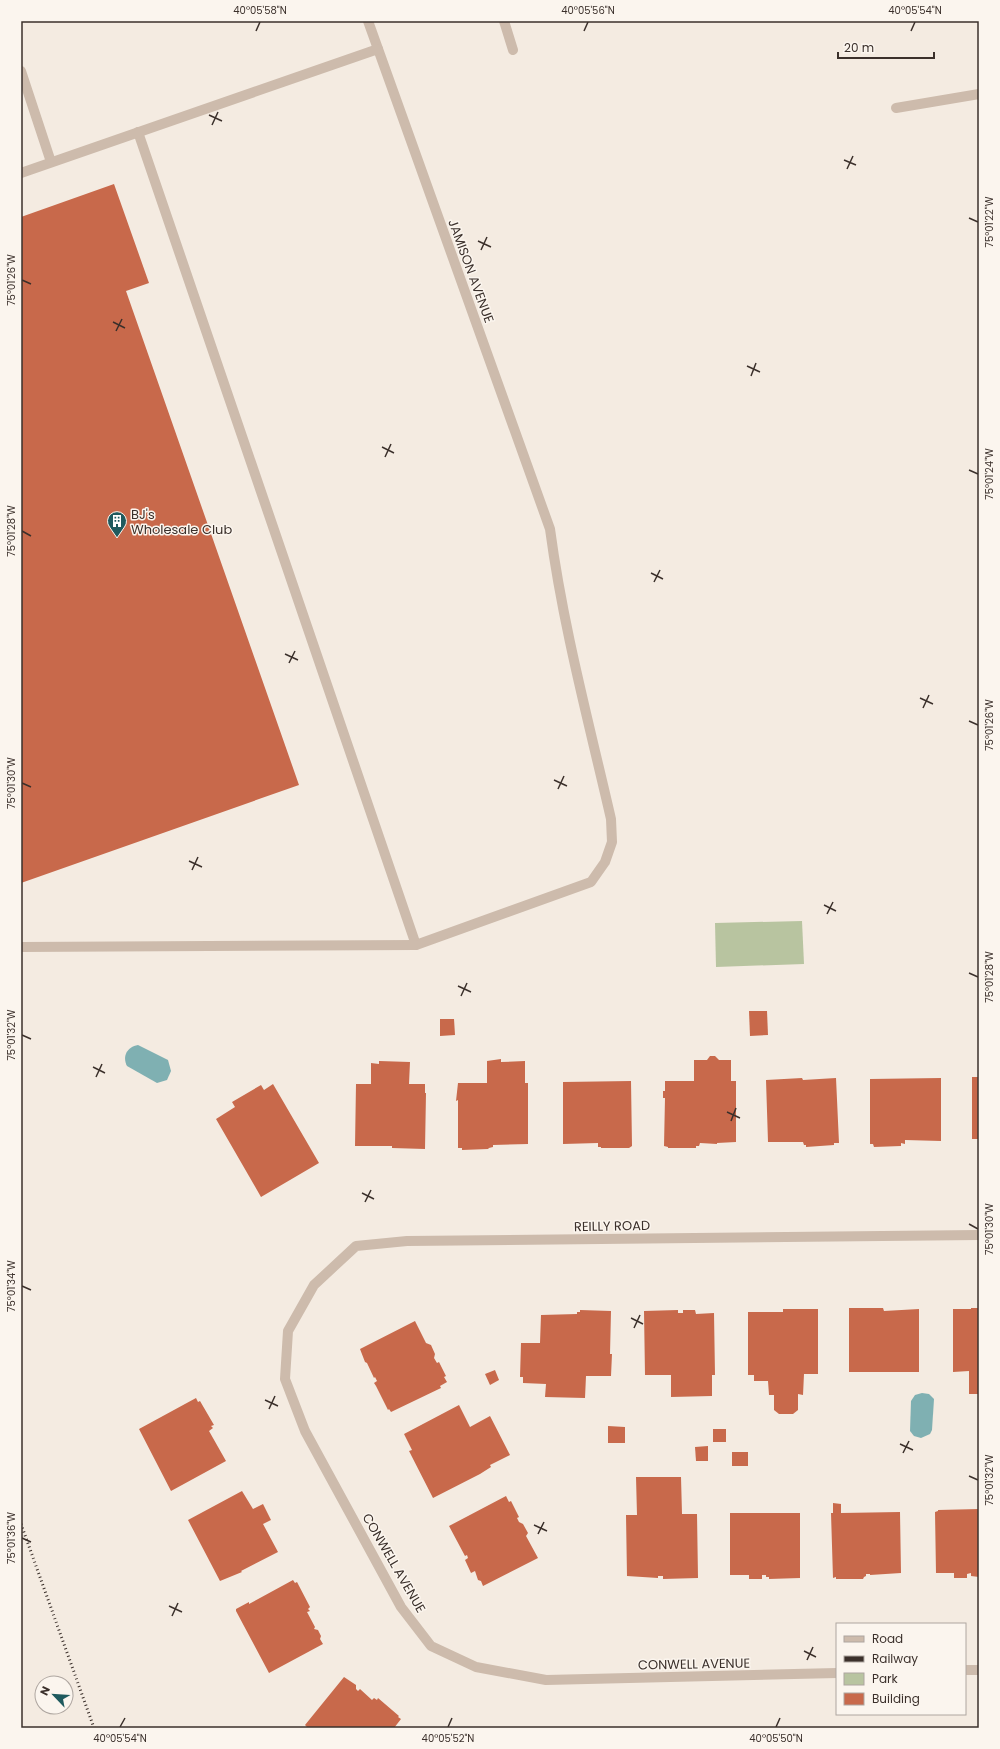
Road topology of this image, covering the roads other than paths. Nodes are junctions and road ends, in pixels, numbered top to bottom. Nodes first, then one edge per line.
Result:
1 (368, 21) edge
2 (504, 21) edge
3 (378, 49) junction
4 (513, 50) dead end
5 (21, 71) edge
6 (979, 94) edge
7 (896, 108) dead end
8 (138, 132) junction
9 (51, 162) junction
10 (21, 173) edge
11 (416, 945) junction
12 (21, 947) edge
13 (979, 1235) edge
14 (288, 1331) joint
15 (966, 1670) edge
16 (979, 1670) edge
17 (836, 1673) edge

1 - 3 street, JAMISON AVENUE
2 - 4 street
3 - 8 street
3 - 11 street, JAMISON AVENUE
5 - 9 street
6 - 7 street
8 - 9 street
8 - 11 street
9 - 10 street
11 - 12 street, JAMISON AVENUE
13 - 14 street, REILLY ROAD
14 - 17 street, CONWELL AVENUE
15 - 16 street

